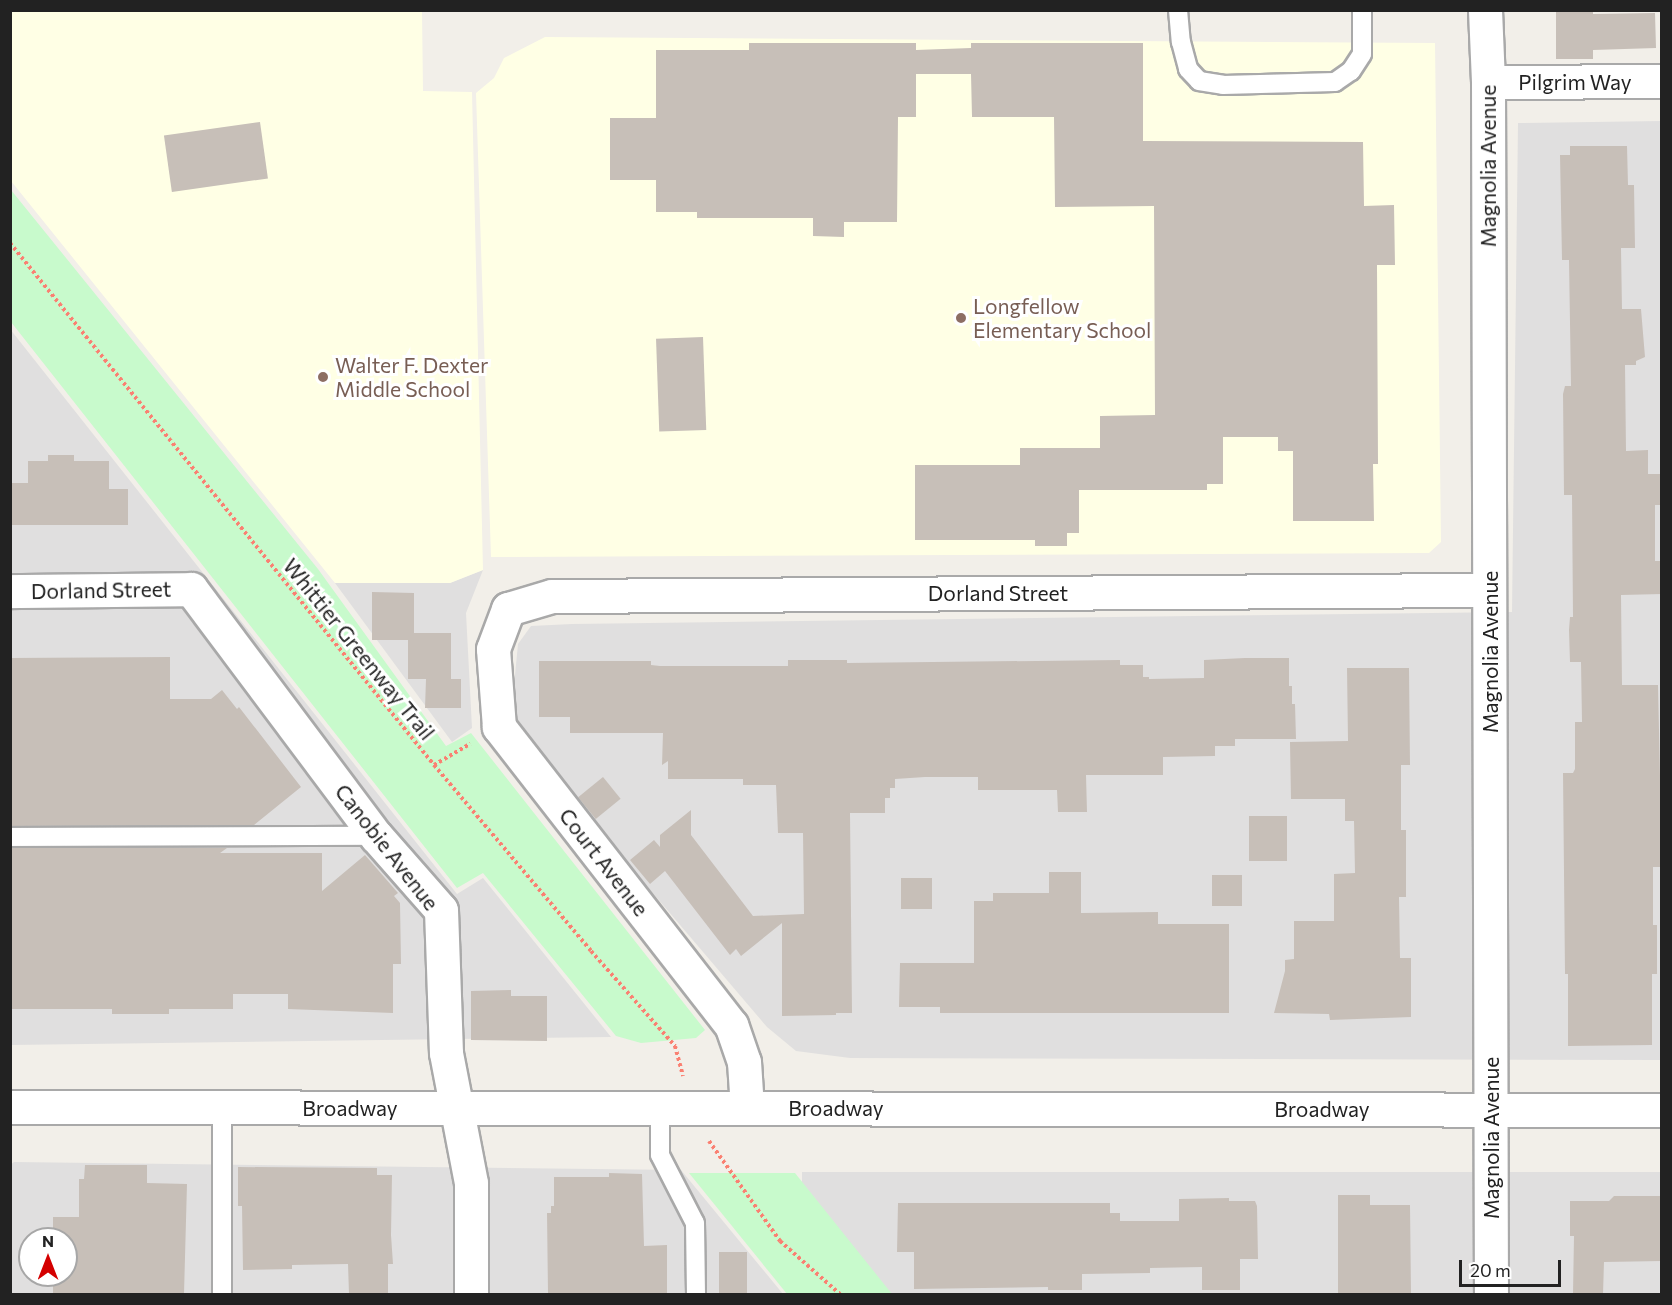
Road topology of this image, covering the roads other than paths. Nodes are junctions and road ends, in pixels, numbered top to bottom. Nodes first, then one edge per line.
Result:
1 (1178, 10) edge
2 (1362, 10) edge
3 (1485, 10) edge
4 (1662, 81) edge
5 (1488, 82) junction
6 (191, 589) joint
7 (1489, 590) junction
8 (10, 591) edge
9 (499, 727) joint
10 (376, 836) junction
11 (10, 837) edge
12 (10, 1107) edge
13 (222, 1108) junction
14 (457, 1108) junction
15 (660, 1108) junction
16 (747, 1108) junction
17 (1492, 1109) junction
18 (1662, 1110) edge
19 (222, 1294) edge
20 (471, 1294) edge
21 (696, 1294) edge
22 (1491, 1294) edge

1 - 2 lane
3 - 5 street, Magnolia Avenue
4 - 5 street, Pilgrim Way
5 - 7 street, Magnolia Avenue
6 - 8 street, Dorland Street
6 - 10 street, Canobie Avenue
7 - 9 street, Dorland Street
7 - 17 street, Magnolia Avenue
9 - 16 street, Court Avenue
10 - 11 lane
10 - 14 street, Canobie Avenue
12 - 13 street, Broadway
13 - 14 street, Broadway
13 - 19 lane
14 - 15 street, Broadway
14 - 20 street, Canobie Avenue
15 - 16 street, Broadway
15 - 21 lane
16 - 17 street, Broadway
17 - 18 street, Broadway
17 - 22 street, Magnolia Avenue

